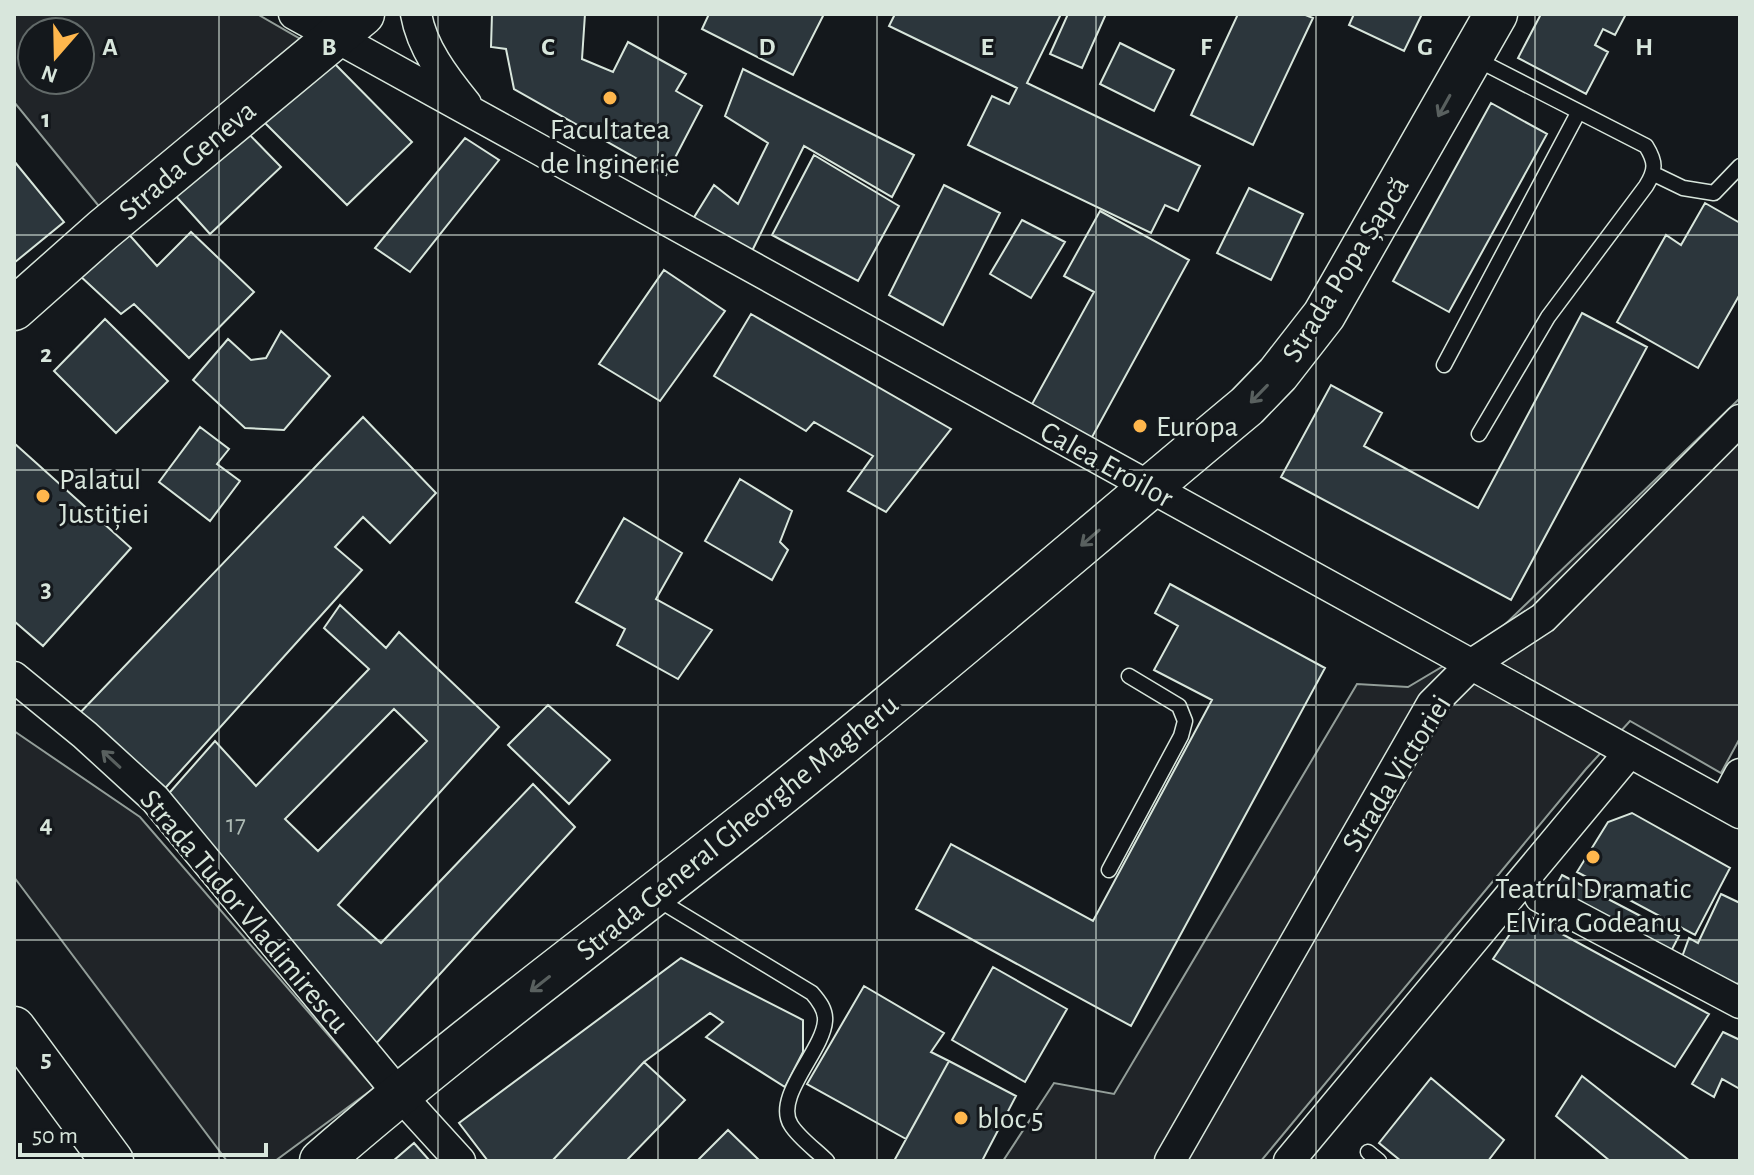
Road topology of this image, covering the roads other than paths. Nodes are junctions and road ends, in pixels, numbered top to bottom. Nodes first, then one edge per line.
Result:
1 (294, 14) edge
2 (416, 14) edge
3 (1496, 14) edge
4 (350, 26) edge
5 (1472, 57) junction
6 (1578, 113) junction
7 (474, 114) junction
8 (1740, 166) edge
9 (1654, 174) junction
10 (14, 309) edge
11 (1444, 365) dead end
12 (1740, 420) edge
13 (1479, 434) dead end
14 (1149, 488) junction
15 (1472, 664) junction
16 (1129, 676) dead end
17 (14, 677) edge
18 (1629, 753) junction
19 (1740, 774) edge
20 (1732, 808) edge
21 (1109, 870) dead end
22 (653, 897) junction
23 (1540, 897) dead end
24 (1740, 1003) edge
25 (14, 1028) edge
26 (399, 1094) junction
27 (112, 1161) edge
28 (321, 1161) edge
29 (460, 1161) edge
30 (827, 1161) edge
31 (1170, 1161) edge
32 (1289, 1161) edge

1 - 4 street, Calea Eroilor
2 - 7 street, Calea Eroilor
3 - 5 street, Strada Popa Șapcă
4 - 7 street, Calea Eroilor
4 - 10 street, Strada Geneva
5 - 6 lane
5 -> 14 street, Strada Popa Șapcă
6 - 9 lane
6 - 11 lane
7 - 14 street, Calea Eroilor
8 - 9 lane
9 - 13 lane
12 - 15 street, Strada Victoriei
14 - 15 street, Calea Eroilor
14 -> 22 street, Strada General Gheorghe Magheru
15 - 18 street, Calea Eroilor
15 - 31 street, Strada Victoriei
16 - 21 lane
26 -> 17 street, Strada Tudor Vladimirescu
18 - 20 street, Calea Eroilor
18 - 32 street
19 - 20 street
22 -> 26 street, Strada General Gheorghe Magheru
22 - 30 lane
23 - 24 street
25 - 27 street
26 - 28 street, Strada General Gheorghe Magheru
26 - 29 street, Strada Tudor Vladimirescu

